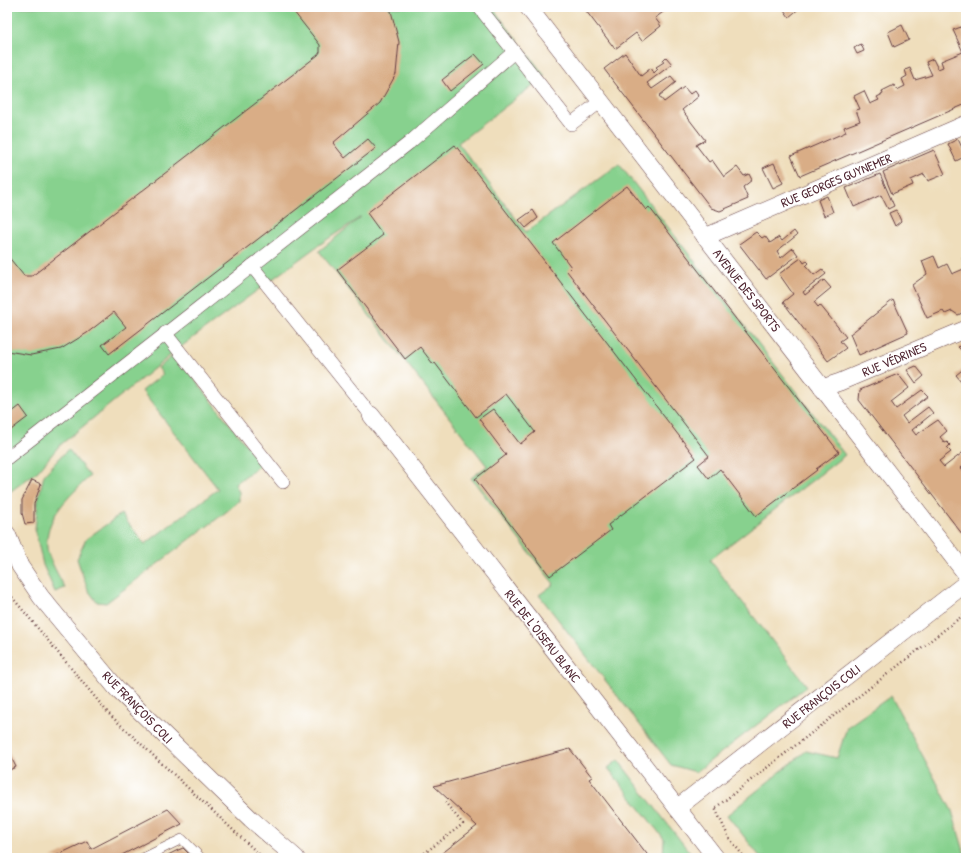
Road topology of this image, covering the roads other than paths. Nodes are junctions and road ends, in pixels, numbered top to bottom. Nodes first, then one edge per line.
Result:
1 (479, 7) edge
2 (528, 7) edge
3 (514, 52) junction
4 (600, 101) junction
5 (966, 124) edge
6 (705, 237) junction
7 (252, 266) junction
8 (966, 329) edge
9 (166, 333) junction
10 (822, 388) junction
11 (371, 415) joint
12 (7, 458) edge
13 (283, 482) dead end
14 (7, 534) edge
15 (966, 574) edge
16 (966, 584) edge
17 (677, 808) junction
18 (143, 858) edge
19 (201, 858) edge
20 (296, 858) edge
21 (716, 858) edge

1 - 3 street
2 - 4 street, AVENUE DES SPORTS
3 - 4 street
3 - 7 street
4 - 6 street, AVENUE DES SPORTS
5 - 6 street, RUE GEORGES GUYNEMER
6 - 10 street, AVENUE DES SPORTS
7 - 9 street
7 - 11 street
8 - 10 street, RUE VÉDRINES
9 - 12 street
9 - 13 street
10 - 15 street, AVENUE DES SPORTS
11 - 17 street, RUE DE L'OISEAU BLANC
14 - 20 street, RUE FRANÇOIS COLI
16 - 17 street, RUE FRANÇOIS COLI
17 - 21 street, RUE DE L'OISEAU BLANC
18 - 19 lane

